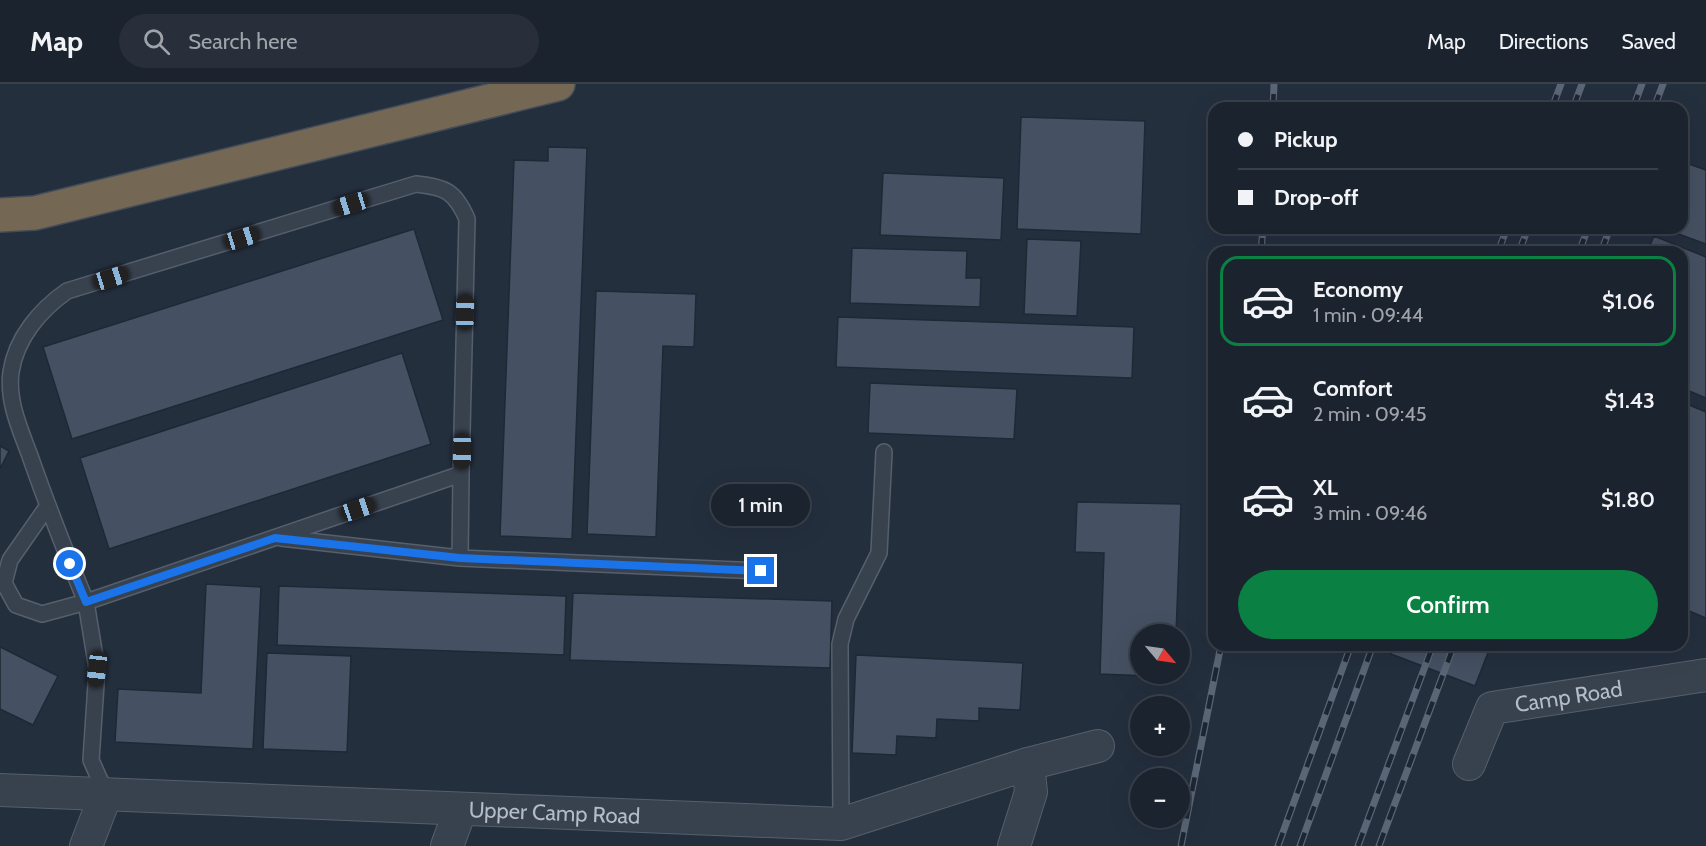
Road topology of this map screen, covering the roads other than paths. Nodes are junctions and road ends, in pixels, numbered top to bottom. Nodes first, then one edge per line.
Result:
1 (558, 84) edge
2 (35, 213) junction
3 (0, 216) edge
4 (0, 231) edge
5 (884, 452) dead end
6 (461, 474) junction
7 (48, 507) junction
8 (275, 538) junction
9 (460, 558) junction
10 (761, 571) dead end
11 (86, 602) junction
12 (1706, 675) edge
13 (1098, 746) dead end
14 (1028, 764) junction
15 (1468, 764) dead end
16 (0, 790) edge
17 (106, 794) junction
18 (460, 811) junction
19 (836, 835) edge
20 (86, 846) edge
21 (447, 846) edge
22 (1014, 846) edge

1 - 2 highway
2 - 3 highway
2 - 4 highway
5 - 19 lane
6 - 7 lane
6 - 8 lane
6 - 9 lane
7 - 11 lane
7 - 11 lane
8 - 9 lane
8 - 11 lane
9 - 10 lane
11 - 17 lane
12 - 15 street, Camp Road
13 - 14 street, Upper Camp Road
14 - 19 street, Upper Camp Road
14 - 22 street
16 - 17 street, Upper Camp Road
17 - 18 street, Upper Camp Road
17 - 20 street
18 - 19 street, Upper Camp Road
18 - 21 street

